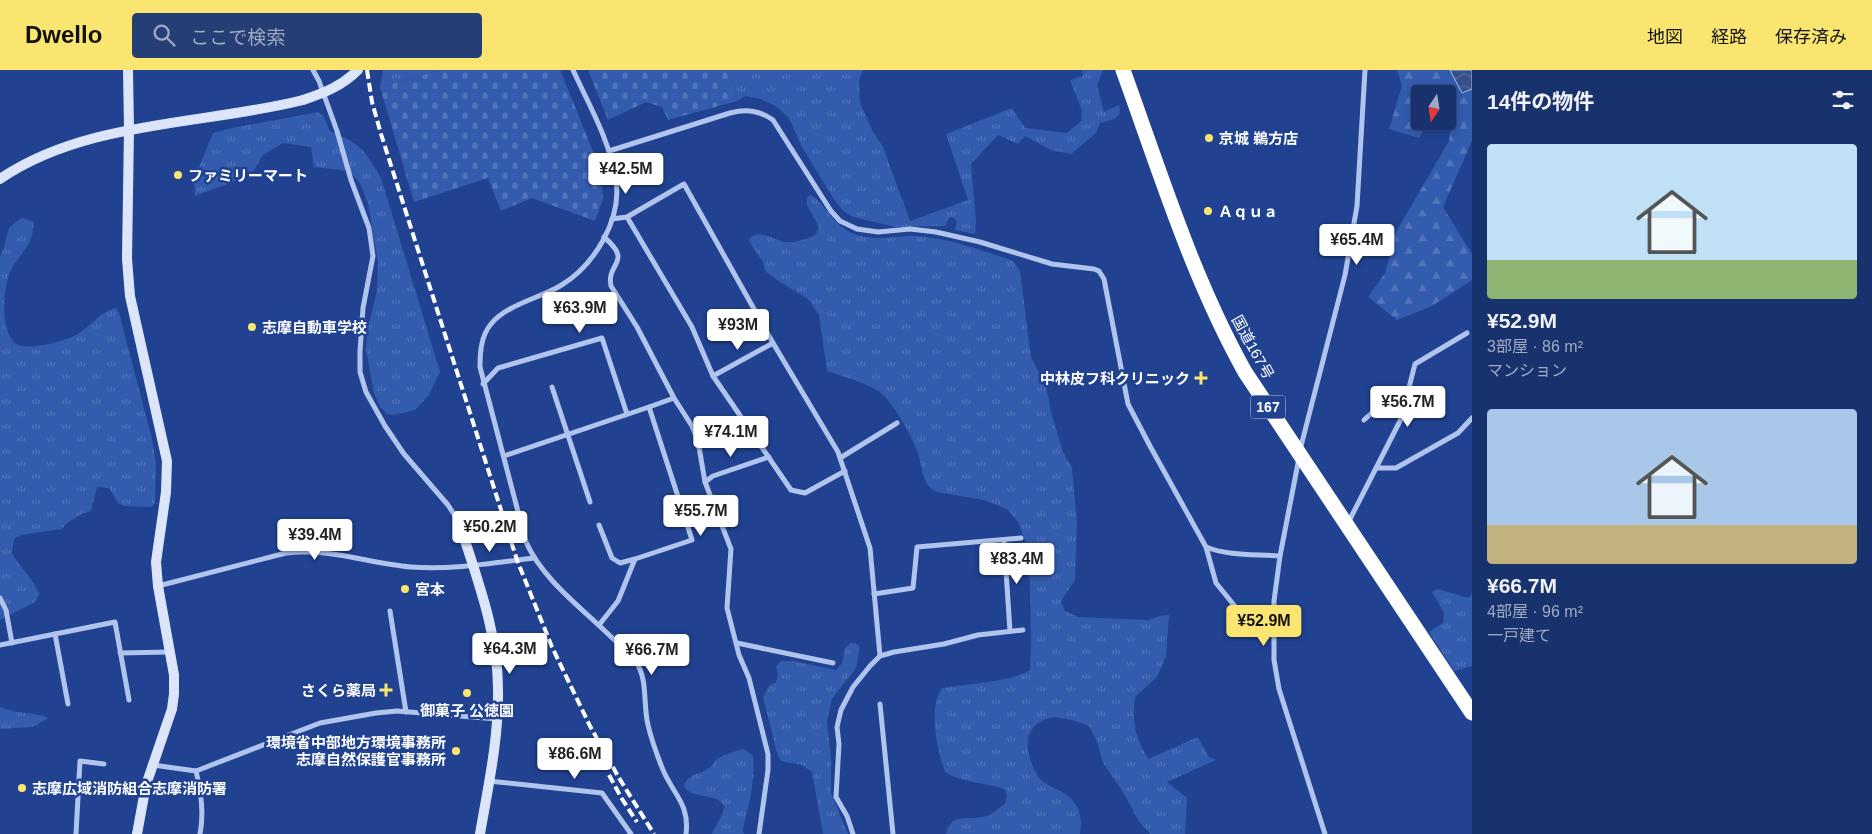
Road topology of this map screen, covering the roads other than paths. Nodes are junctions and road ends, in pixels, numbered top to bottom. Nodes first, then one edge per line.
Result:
1 (128, 70) edge
2 (313, 70) edge
3 (358, 70) edge
4 (574, 70) edge
5 (1123, 70) edge
6 (1365, 70) edge
7 (129, 129) junction
8 (609, 151) junction
9 (0, 180) edge
10 (627, 217) junction
11 (612, 219) junction
12 (604, 237) junction
13 (1467, 333) dead end
14 (773, 343) junction
15 (713, 376) junction
16 (483, 384) junction
17 (552, 387) dead end
18 (1408, 391) junction
19 (674, 398) junction
20 (649, 407) junction
21 (627, 414) junction
22 (1472, 418) edge
23 (1364, 420) dead end
24 (897, 423) dead end
25 (567, 435) junction
26 (1299, 454) junction
27 (504, 456) junction
28 (769, 457) junction
29 (840, 458) junction
30 (1376, 468) junction
31 (845, 471) junction
32 (705, 482) junction
33 (590, 502) dead end
34 (459, 522) joint
35 (599, 525) dead end
36 (1347, 526) junction
37 (1021, 538) dead end
38 (1004, 541) junction
39 (1206, 547) junction
40 (1280, 556) junction
41 (534, 558) junction
42 (635, 558) junction
43 (473, 566) junction
44 (158, 586) junction
45 (874, 594) junction
46 (0, 598) edge
47 (390, 611) dead end
48 (598, 625) junction
49 (1023, 630) dead end
50 (1010, 631) junction
51 (1273, 633) junction
52 (55, 634) junction
53 (12, 643) junction
54 (737, 644) junction
55 (0, 645) edge
56 (169, 652) junction
57 (120, 653) junction
58 (880, 656) junction
59 (833, 663) dead end
60 (129, 700) dead end
61 (68, 704) dead end
62 (880, 704) dead end
63 (406, 712) junction
64 (1472, 713) edge
65 (497, 718) junction
66 (104, 764) dead end
67 (153, 765) junction
68 (196, 771) junction
69 (488, 781) junction
70 (76, 834) edge
71 (137, 834) edge
72 (200, 834) edge
73 (480, 834) edge
74 (630, 834) edge
75 (686, 834) edge
76 (759, 834) edge
77 (854, 834) edge
78 (893, 834) edge
79 (1325, 834) edge

1 - 7 street
2 - 34 street
3 - 7 street, bridge
4 - 8 street
5 - 26 highway, 国道167号 / 167
6 - 26 street
7 - 9 street
7 - 44 street
8 - 11 street
8 - 39 street
10 - 11 street
10 - 14 street
10 - 15 street
11 - 12 street
12 - 16 street
12 - 19 street
13 - 18 street
14 - 15 street
14 - 29 street
15 - 28 street
16 - 21 street
16 - 27 street
17 - 25 street
18 - 23 street
18 - 30 street
19 - 20 street
19 - 32 street
20 - 21 street
20 - 42 street
21 - 25 street
22 - 30 street
24 - 29 street
25 - 27 street
25 - 33 street
26 - 36 highway, 国道167号 / 167
26 - 40 street
27 - 41 street
28 - 31 street
28 - 32 street
29 - 31 street
30 - 36 street
31 - 45 street
32 - 54 street
34 - 43 street
35 - 42 street
36 - 64 highway, 国道167号 / 167
37 - 38 street
38 - 45 street
38 - 50 street
39 - 40 street
39 - 51 street
40 - 51 street
41 - 43 street
41 - 48 street
42 - 48 street
43 - 44 street
43 - 65 street
44 - 56 street
45 - 58 street
46 - 53 street
47 - 63 street
48 - 75 street
49 - 50 street
50 - 58 street
51 - 79 street
52 - 53 street
52 - 57 street
52 - 61 street
53 - 55 street
54 - 59 street
54 - 76 street
56 - 57 street
56 - 67 street
57 - 60 street
58 - 77 street
62 - 78 street
63 - 65 street
63 - 68 street
65 - 69 street
66 - 70 street
67 - 68 street
67 - 71 street
68 - 72 street
69 - 73 street
69 - 74 street

